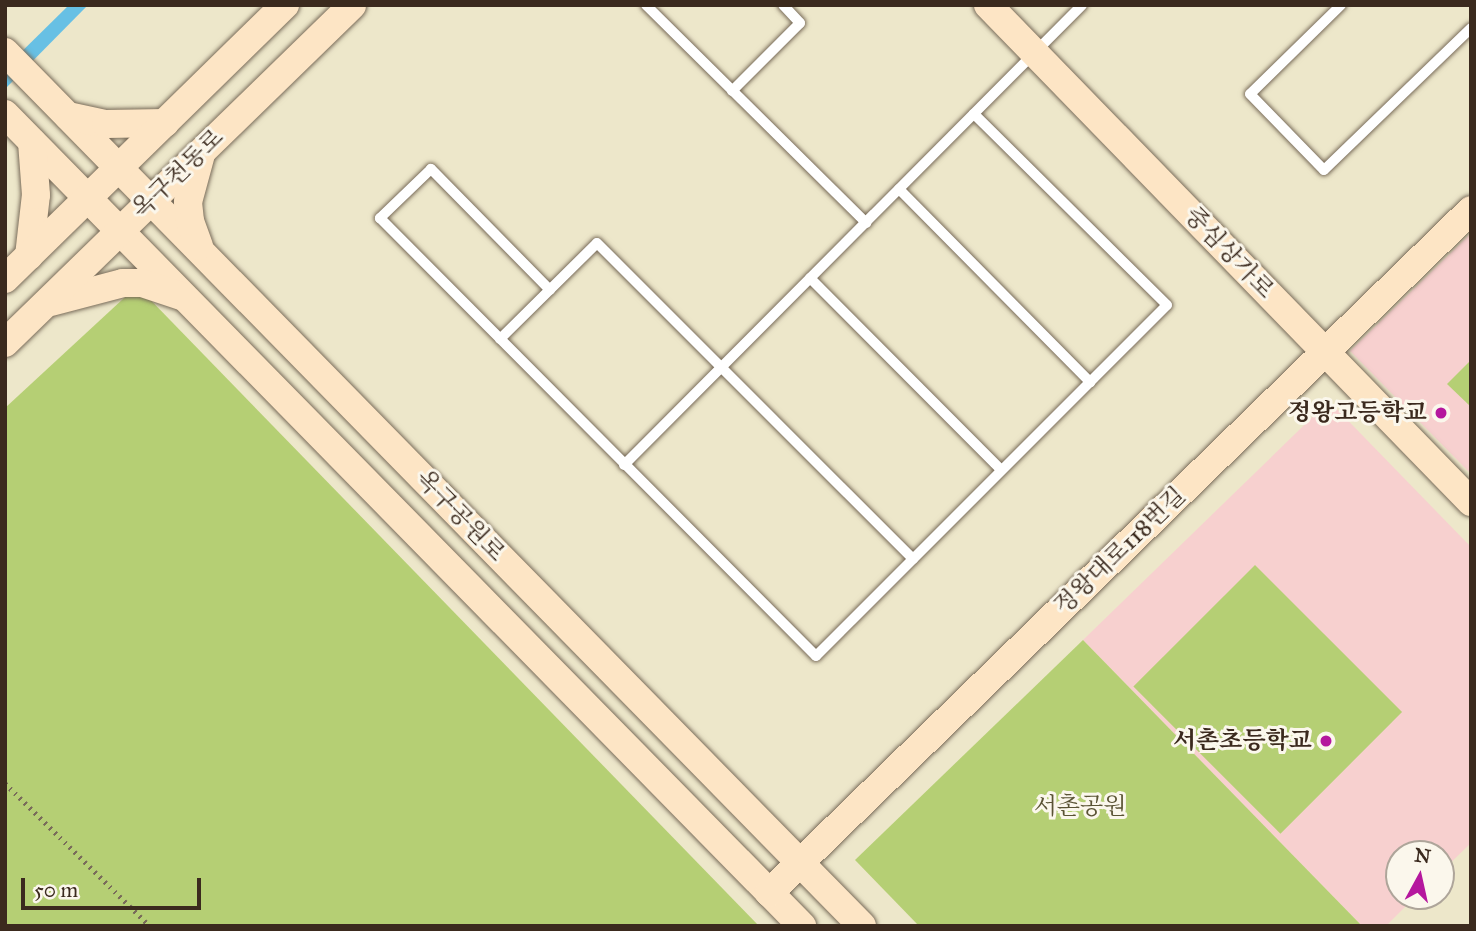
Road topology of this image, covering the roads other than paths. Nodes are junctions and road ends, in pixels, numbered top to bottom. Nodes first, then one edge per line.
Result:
1 (285, 5) edge
2 (352, 5) edge
3 (646, 5) edge
4 (783, 5) edge
5 (988, 5) edge
6 (1082, 5) edge
7 (1341, 5) edge
8 (1471, 29) edge
9 (5, 52) edge
10 (1034, 53) junction
11 (732, 91) junction
12 (63, 111) junction
13 (5, 114) edge
14 (974, 114) junction
15 (165, 122) junction
16 (30, 139) junction
17 (201, 152) junction
18 (118, 168) junction
19 (899, 189) junction
20 (87, 199) junction
21 (152, 200) junction
22 (1471, 210) edge
23 (866, 223) junction
24 (120, 231) junction
25 (200, 249) junction
26 (29, 256) junction
27 (810, 278) junction
28 (5, 279) edge
29 (550, 290) junction
30 (185, 297) junction
31 (45, 304) junction
32 (500, 339) junction
33 (5, 343) edge
34 (1325, 352) junction
35 (721, 368) junction
36 (1090, 382) junction
37 (624, 465) junction
38 (1001, 471) junction
39 (1471, 502) edge
40 (913, 559) junction
41 (799, 863) junction
42 (769, 893) junction
43 (802, 926) edge
44 (862, 926) edge

1 - 15 street, 옥구천동로
2 - 17 street, 옥구천동로
3 - 11 lane
4 - 11 lane
5 - 10 street, 중심상가로
6 - 10 lane
7 - 8 lane
9 - 12 street, 옥구공원로
10 - 14 lane
10 - 34 street, 중심상가로
11 - 23 lane
12 - 15 street
12 - 18 street, 옥구공원로
13 - 16 street, 옥구공원로
14 - 19 lane
14 - 36 lane
15 - 18 street, 옥구천동로
16 - 20 street, 옥구공원로
16 - 26 street
17 - 21 street, 옥구천동로
17 - 25 street
18 - 20 street, 옥구천동로
18 - 21 street, 옥구공원로
19 - 23 lane
19 - 36 lane
20 - 24 street, 옥구공원로
20 - 26 street, 옥구천동로
21 - 24 street, 옥구천동로
21 - 25 street, 옥구공원로
22 - 34 street, 정왕대로118번길
23 - 27 lane
24 - 30 street, 옥구공원로
24 - 31 street, 옥구천동로
25 - 41 street, 옥구공원로
26 - 28 street, 옥구천동로
27 - 35 lane
27 - 38 lane
29 - 32 lane
29 - 32 lane
29 - 35 lane
30 - 31 street
30 - 42 street, 옥구공원로
31 - 33 street, 옥구천동로
32 - 37 lane
34 - 39 street, 중심상가로
34 - 41 street, 정왕대로118번길
35 - 37 lane
35 - 40 lane
36 - 38 lane
37 - 40 lane
38 - 40 lane
41 - 42 street, 정왕대로118번길
41 - 44 street, 옥구공원로
42 - 43 street, 옥구공원로

